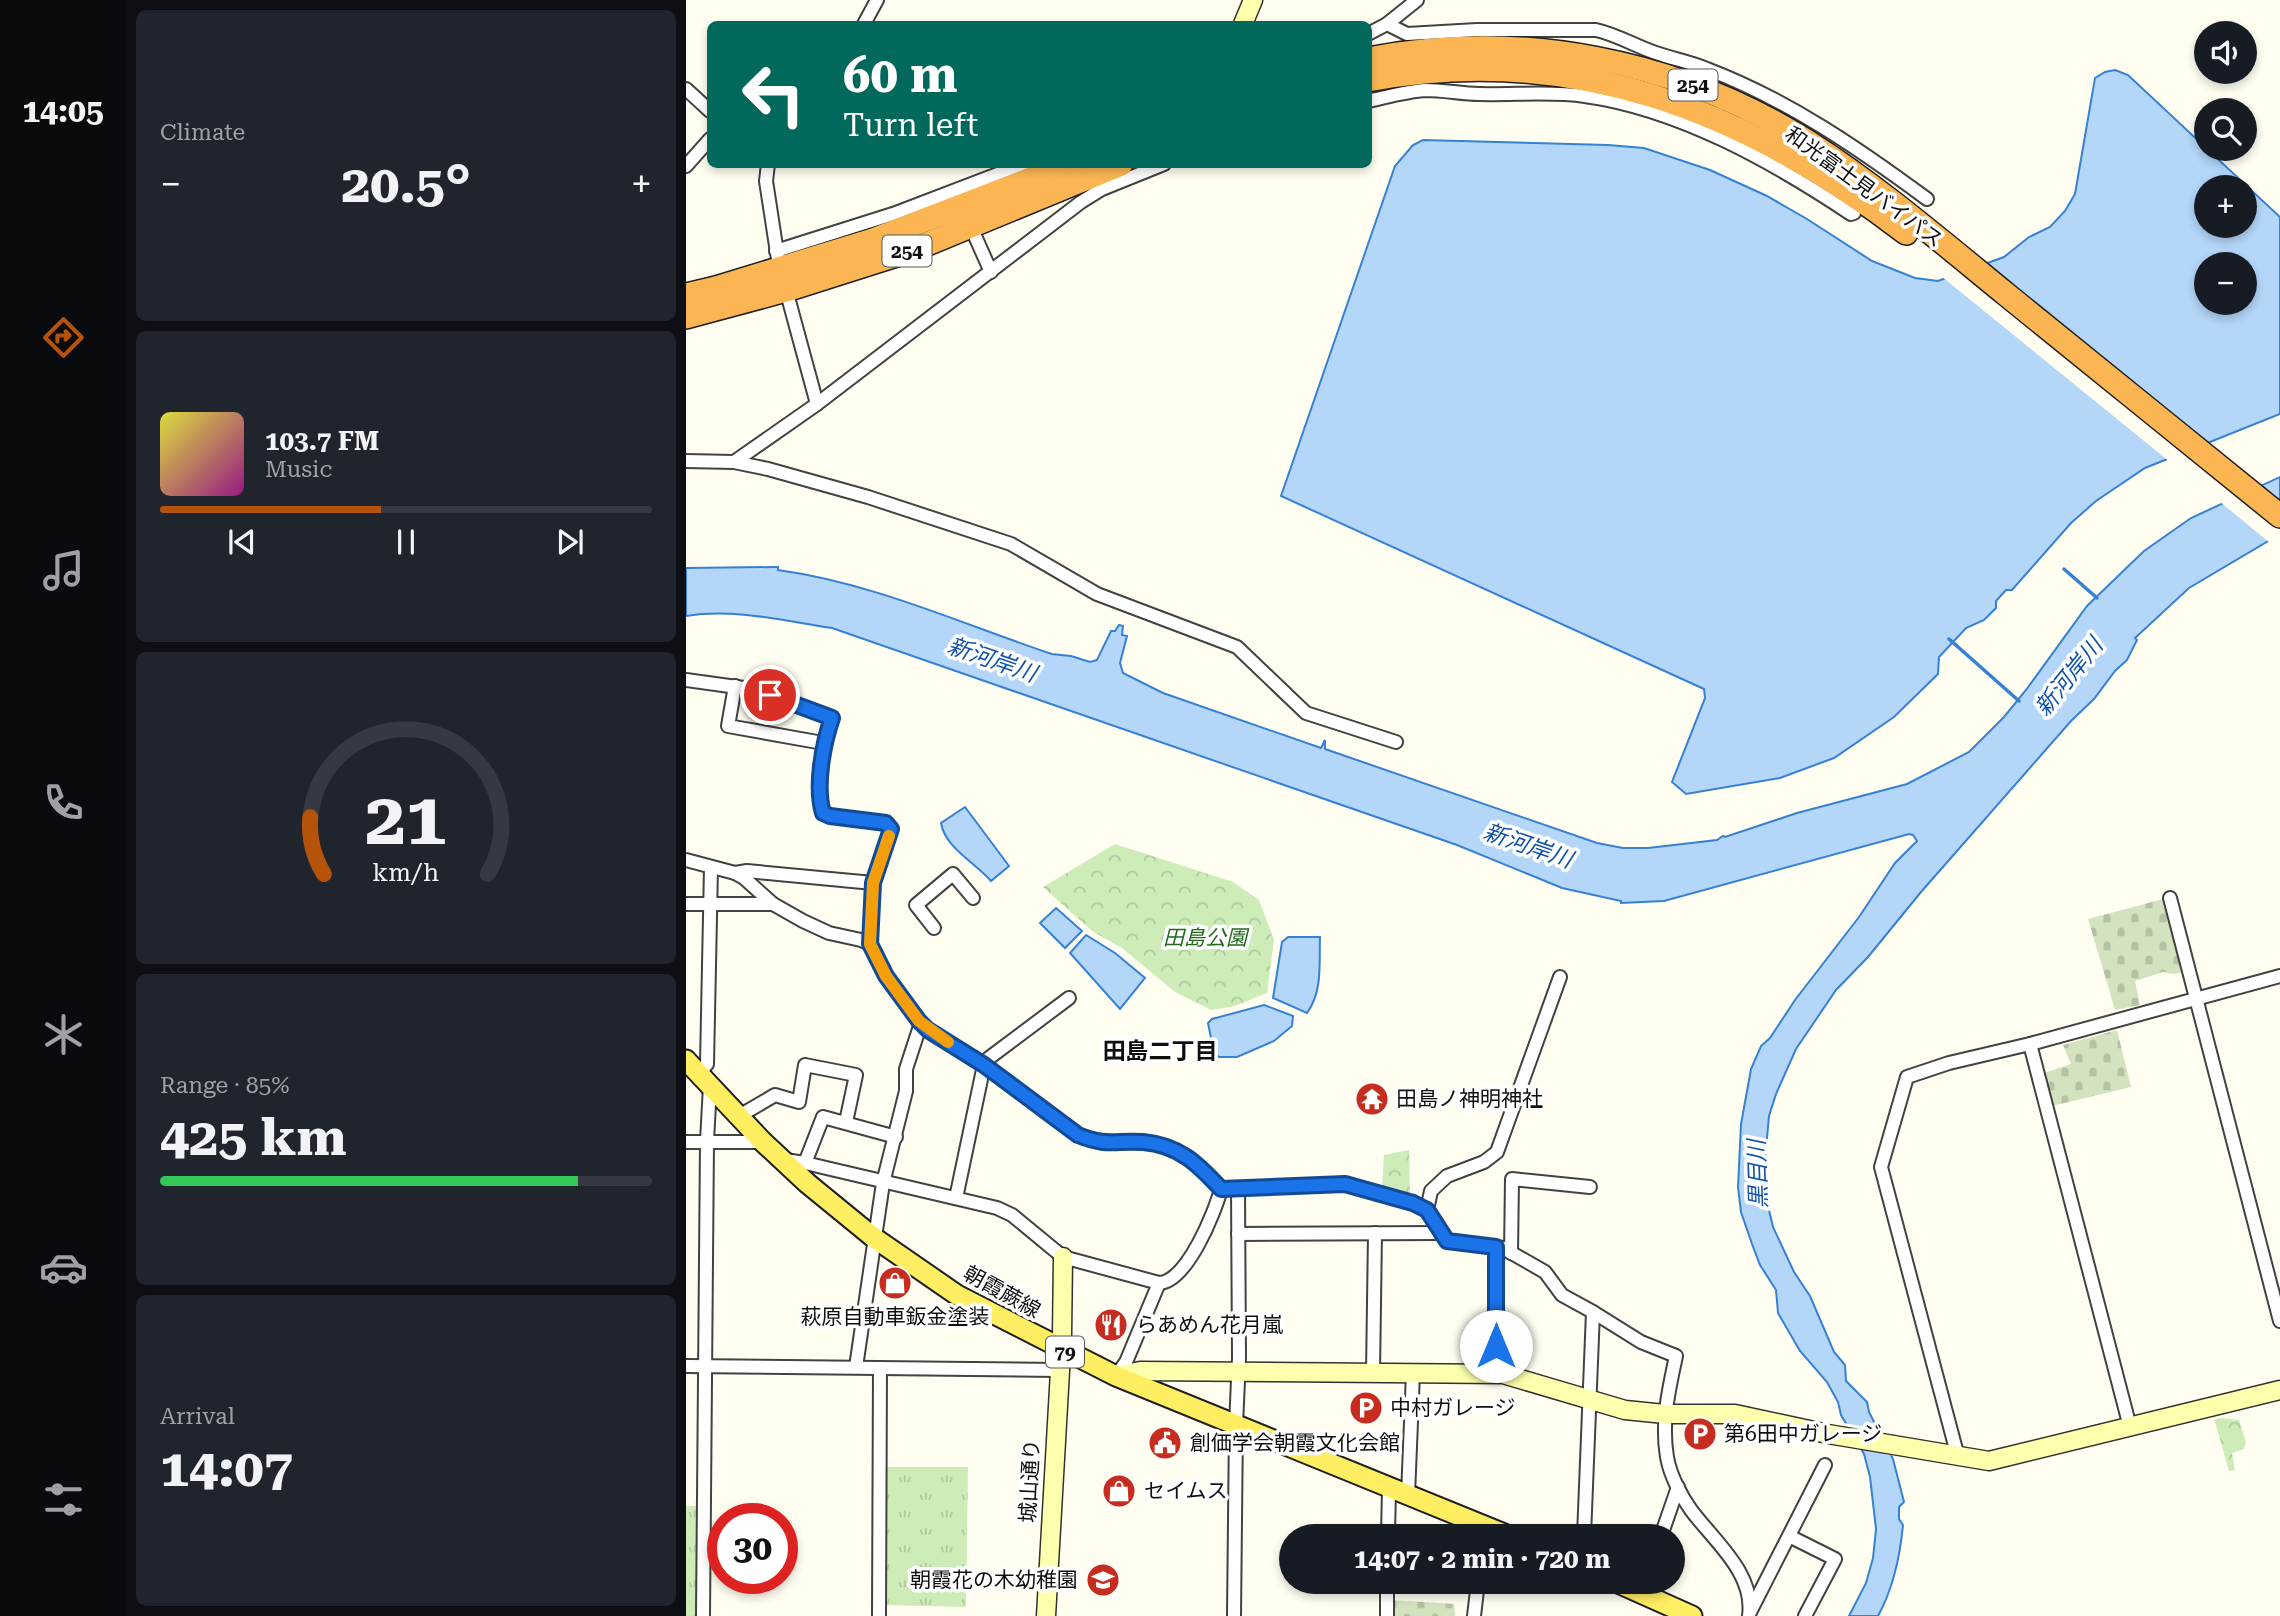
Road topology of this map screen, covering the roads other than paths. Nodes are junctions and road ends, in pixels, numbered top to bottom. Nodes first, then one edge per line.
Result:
1 (877, 0) edge
2 (1253, 0) edge
3 (1417, 0) edge
4 (866, 21) edge
5 (1244, 21) edge
6 (1387, 24) junction
7 (1372, 32) edge
8 (1372, 58) edge
9 (1372, 80) edge
10 (686, 89) edge
11 (1372, 100) edge
12 (707, 108) edge
13 (707, 142) edge
14 (686, 166) edge
15 (768, 168) edge
16 (1014, 168) edge
17 (1060, 168) edge
18 (1111, 168) edge
19 (1155, 168) edge
20 (1927, 199) dead end
21 (1854, 213) dead end
22 (971, 226) junction
23 (1960, 266) junction
24 (781, 270) junction
25 (991, 272) junction
26 (686, 295) edge
27 (686, 317) edge
28 (817, 404) junction
29 (686, 461) edge
30 (734, 462) junction
31 (2280, 516) edge
32 (2280, 534) edge
33 (686, 680) edge
34 (735, 686) junction
35 (1396, 742) dead end
36 (823, 743) junction
37 (686, 860) edge
38 (711, 867) junction
39 (735, 873) junction
40 (873, 883) junction
41 (973, 898) dead end
42 (2170, 898) dead end
43 (686, 904) edge
44 (773, 904) junction
45 (710, 905) junction
46 (934, 928) dead end
47 (870, 944) junction
48 (2280, 976) edge
49 (1560, 977) dead end
50 (2197, 997) junction
51 (1069, 998) dead end
52 (921, 1023) junction
53 (2030, 1044) junction
54 (984, 1065) junction
55 (698, 1074) edge
56 (741, 1118) junction
57 (846, 1122) junction
58 (896, 1137) junction
59 (686, 1142) edge
60 (707, 1142) junction
61 (763, 1142) junction
62 (781, 1160) junction
63 (805, 1163) junction
64 (883, 1183) junction
65 (1590, 1187) dead end
66 (1221, 1189) junction
67 (1238, 1189) junction
68 (956, 1198) junction
69 (1427, 1210) junction
70 (1375, 1233) junction
71 (1441, 1233) junction
72 (1238, 1234) junction
73 (873, 1237) junction
74 (1496, 1247) junction
75 (1511, 1253) junction
76 (1063, 1257) junction
77 (1159, 1283) junction
78 (1593, 1312) junction
79 (2280, 1321) edge
80 (1061, 1350) junction
81 (686, 1366) edge
82 (705, 1366) junction
83 (856, 1367) junction
84 (880, 1369) junction
85 (1059, 1370) junction
86 (1239, 1372) junction
87 (1373, 1373) junction
88 (1413, 1373) junction
89 (1494, 1373) junction
90 (1116, 1376) junction
91 (2280, 1390) edge
92 (1591, 1400) junction
93 (1665, 1414) junction
94 (1236, 1425) junction
95 (2130, 1427) junction
96 (1958, 1457) junction
97 (1825, 1465) dead end
98 (1678, 1487) junction
99 (1389, 1488) junction
100 (1408, 1495) junction
101 (1388, 1524) edge
102 (1468, 1524) edge
103 (1585, 1524) edge
104 (1665, 1524) edge
105 (1789, 1536) junction
106 (1387, 1594) edge
107 (1477, 1594) edge
108 (1653, 1594) edge
109 (1749, 1614) edge
110 (703, 1616) edge
111 (879, 1616) edge
112 (1046, 1616) edge
113 (1234, 1616) edge
114 (1387, 1616) edge
115 (1474, 1616) edge
116 (1692, 1616) edge
117 (1805, 1616) edge

1 - 4 street
2 - 5 street
3 - 6 street
6 - 7 street
6 - 20 street
8 - 23 highway, 和光富士見バイパス / 254
9 - 23 highway, 和光富士見バイパス / 254
10 - 12 street
11 - 21 street
13 - 14 street
15 - 24 street
16 - 24 street
17 - 24 highway, 254
18 - 22 highway, 254
19 - 25 street
22 - 24 highway, 254
22 - 25 street
23 - 31 highway, 和光富士見バイパス / 254
23 - 32 highway, 和光富士見バイパス / 254
24 - 26 highway, 254
24 - 27 highway, 254
24 - 28 street
25 - 28 street
28 - 30 street
29 - 30 street
30 - 35 street
33 - 34 street
34 - 36 street
34 - 36 street
36 - 40 street
37 - 38 street
38 - 39 street
38 - 45 street
39 - 40 street
39 - 44 street
40 - 47 street
41 - 46 street
42 - 50 street
43 - 45 street
44 - 45 street
44 - 47 street
45 - 55 street
47 - 52 street
48 - 50 street
49 - 69 street
50 - 53 street
50 - 79 street
51 - 54 street
52 - 54 street
52 - 58 street
53 - 95 street
53 - 96 street
54 - 66 street
54 - 68 street
55 - 56 main road, 朝霞蕨線 / 79
55 - 60 street
56 - 57 street
56 - 61 main road, 朝霞蕨線 / 79
57 - 58 street
57 - 63 street
58 - 64 street
59 - 60 street
60 - 61 street
60 - 82 street
61 - 62 main road, 朝霞蕨線 / 79
62 - 63 street
62 - 73 main road, 朝霞蕨線 / 79
63 - 64 street
64 - 68 street
64 - 73 street
65 - 75 street
66 - 67 street
66 - 77 street
67 - 69 street
67 - 72 street
68 - 76 street
69 - 71 street
70 - 71 street
70 - 72 street
70 - 87 street
71 - 74 street
72 - 86 street
73 - 80 main road, 朝霞蕨線 / 79
73 - 83 street
74 - 75 street
74 - 89 street
75 - 78 street
76 - 77 street
76 - 80 street, 城山通り
77 - 90 street
78 - 92 street
78 - 93 street
80 - 85 street, 城山通り
80 - 90 main road, 朝霞蕨線 / 79
81 - 82 street
82 - 83 street
82 - 110 street
83 - 84 street
84 - 85 street
84 - 111 street
85 - 112 street, 城山通り
86 - 87 street
86 - 90 street
86 - 94 street
87 - 88 street
88 - 89 street
88 - 100 street
89 - 92 street
90 - 94 main road, 朝霞蕨線 / 79
91 - 95 street
92 - 93 street
92 - 103 street
93 - 96 street
93 - 98 street
94 - 99 main road, 朝霞蕨線 / 79
94 - 113 street
95 - 96 street
97 - 105 street
98 - 104 street
98 - 109 street
99 - 100 main road, 朝霞蕨線 / 79
99 - 101 street
100 - 102 main road, 朝霞蕨線 / 79
105 - 109 street
105 - 117 street
106 - 114 street
107 - 115 street
108 - 116 main road

